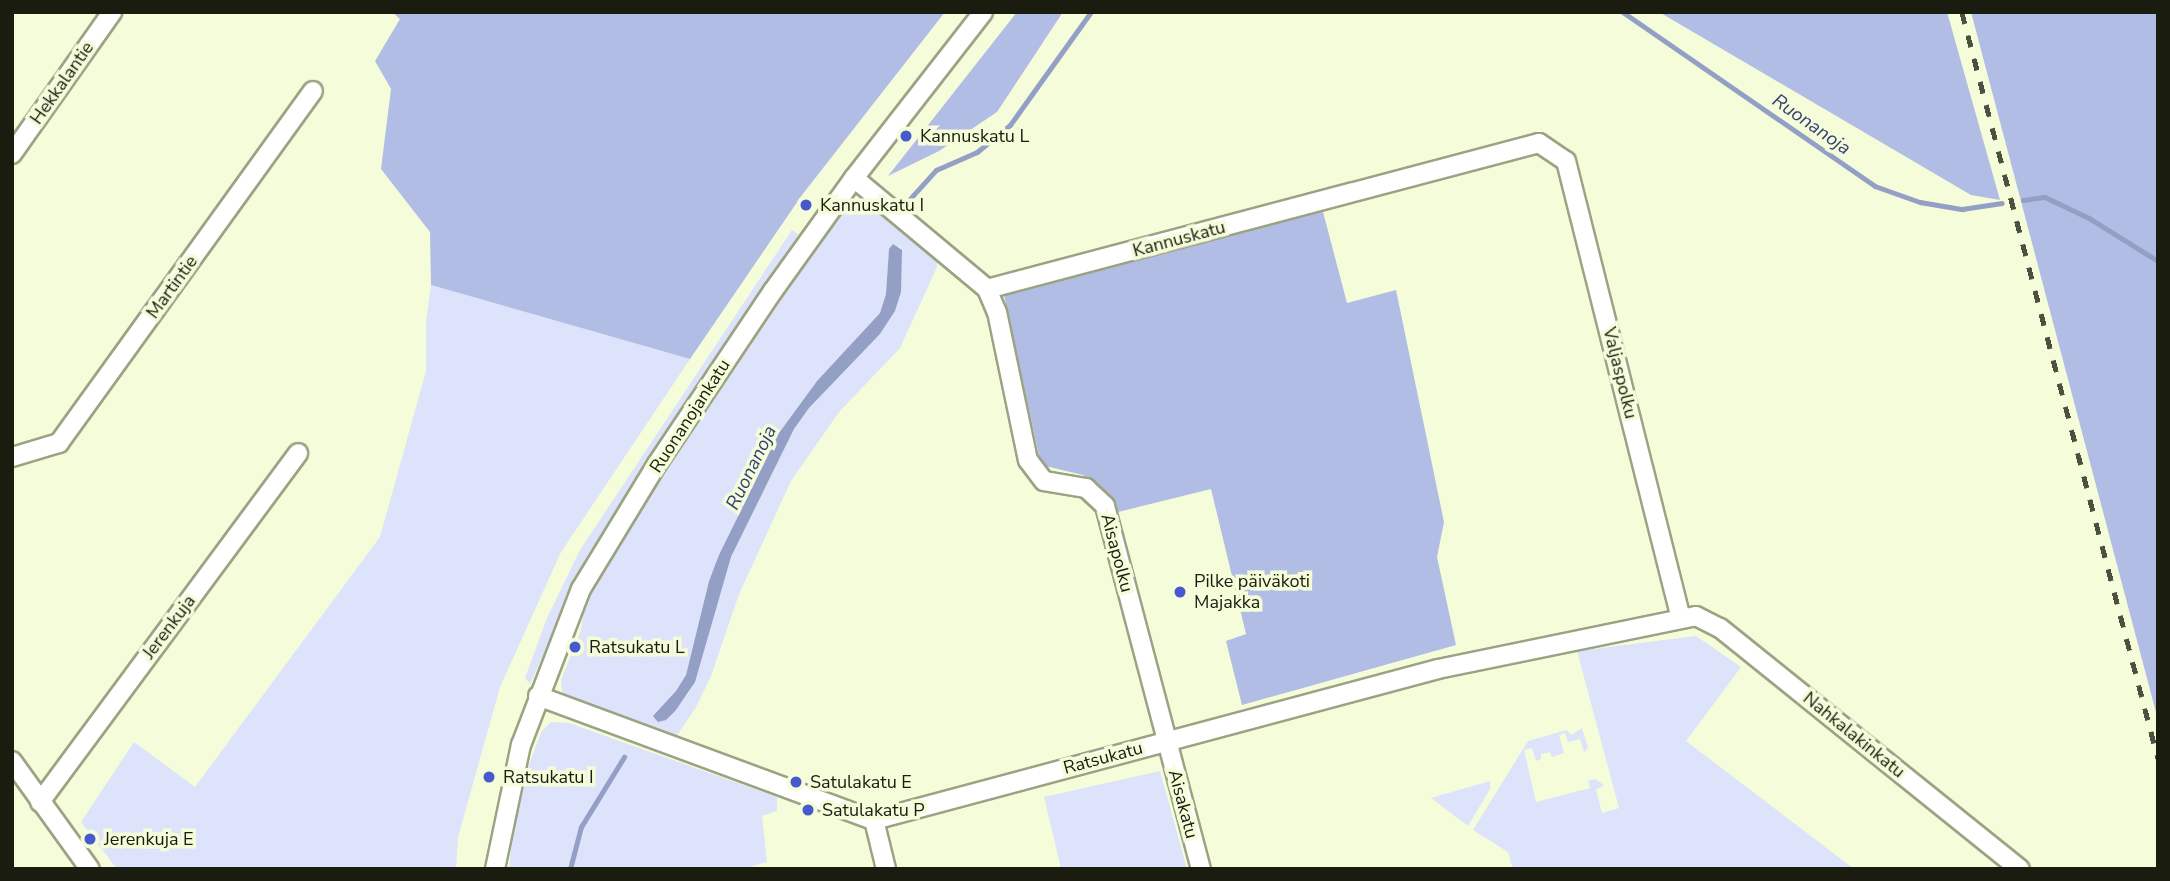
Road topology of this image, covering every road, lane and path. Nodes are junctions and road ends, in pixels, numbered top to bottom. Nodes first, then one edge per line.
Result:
1 (112, 12) edge
2 (983, 12) edge
3 (313, 91) dead end
4 (1539, 143) joint
5 (12, 154) edge
6 (854, 178) junction
7 (987, 289) junction
8 (298, 453) dead end
9 (12, 457) edge
10 (1681, 618) junction
11 (538, 696) junction
12 (1166, 740) junction
13 (12, 761) edge
14 (40, 802) junction
15 (874, 820) junction
16 (90, 869) edge
17 (495, 869) edge
18 (886, 869) edge
19 (1201, 869) edge
20 (2020, 869) edge

1 - 5 street, Hekkalantie
2 - 6 street, Ruonanojankatu
3 - 9 street, Martintie
4 - 7 street, Kannuskatu
4 - 10 street, Valjaspolku
6 - 7 street
6 - 11 street, Ruonanojankatu
7 - 12 street, Aisapolku
8 - 14 street, Jerenkuja
10 - 12 street, Ratsukatu
10 - 20 street, Nahkalakinkatu
11 - 15 street
11 - 17 street, Ruonanojankatu
12 - 15 street, Ratsukatu
12 - 19 street, Aisakatu
13 - 14 street
14 - 16 street
15 - 18 street

